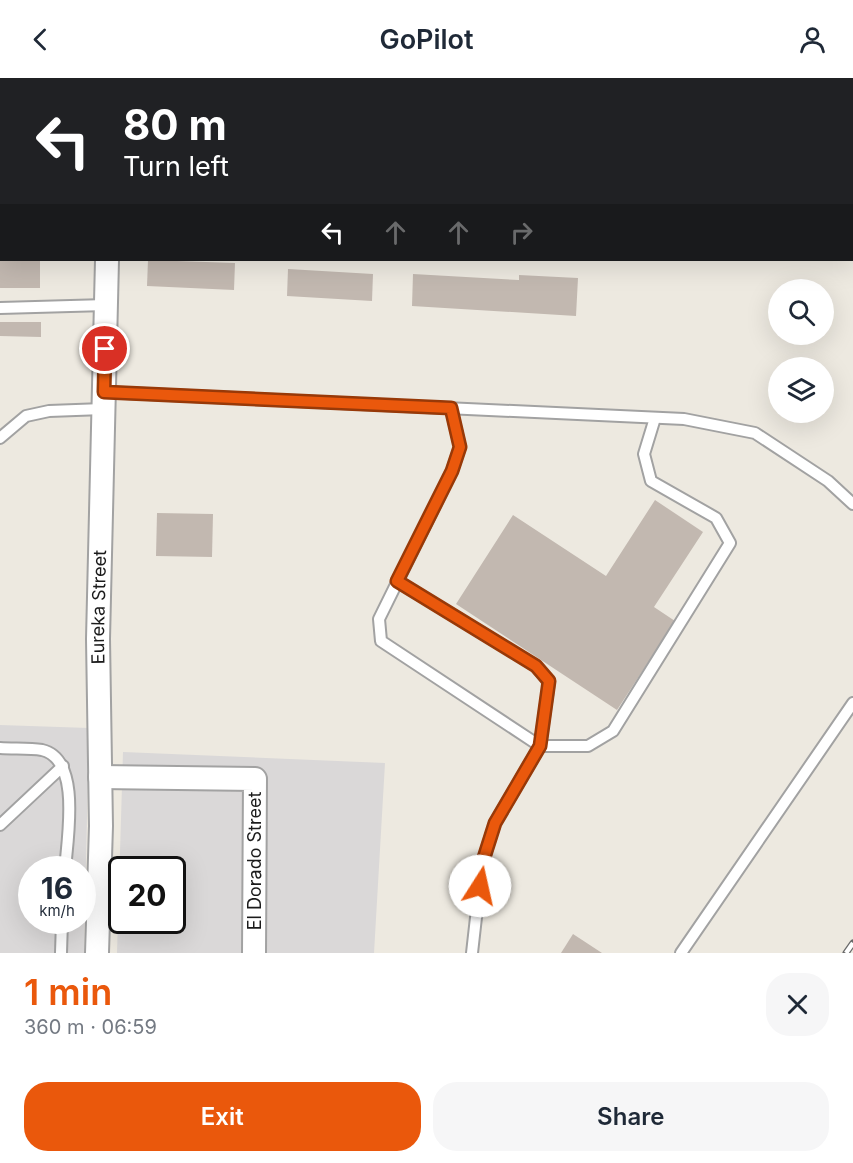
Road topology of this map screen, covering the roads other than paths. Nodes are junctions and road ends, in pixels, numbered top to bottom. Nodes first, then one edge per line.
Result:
1 (107, 261) edge
2 (106, 305) junction
3 (0, 308) edge
4 (103, 400) junction
5 (451, 408) junction
6 (655, 418) junction
7 (0, 438) edge
8 (853, 504) edge
9 (397, 581) junction
10 (853, 704) edge
11 (540, 746) junction
12 (0, 748) edge
13 (63, 766) junction
14 (100, 777) junction
15 (0, 825) edge
16 (66, 856) edge
17 (62, 934) edge
18 (61, 953) edge
19 (97, 953) edge
20 (254, 953) edge
21 (472, 953) edge
22 (681, 953) edge

1 - 2 street, Eureka Street
2 - 3 lane
2 - 4 street, Eureka Street
4 - 5 lane
4 - 7 lane
4 - 14 street, Eureka Street
5 - 6 lane
5 - 9 lane
6 - 8 lane
6 - 11 lane
9 - 11 lane
9 - 11 lane
10 - 22 lane
11 - 21 lane
12 - 13 lane
13 - 15 lane
13 - 16 lane
14 - 19 street, Eureka Street
14 - 20 street, El Dorado Street
17 - 18 lane

